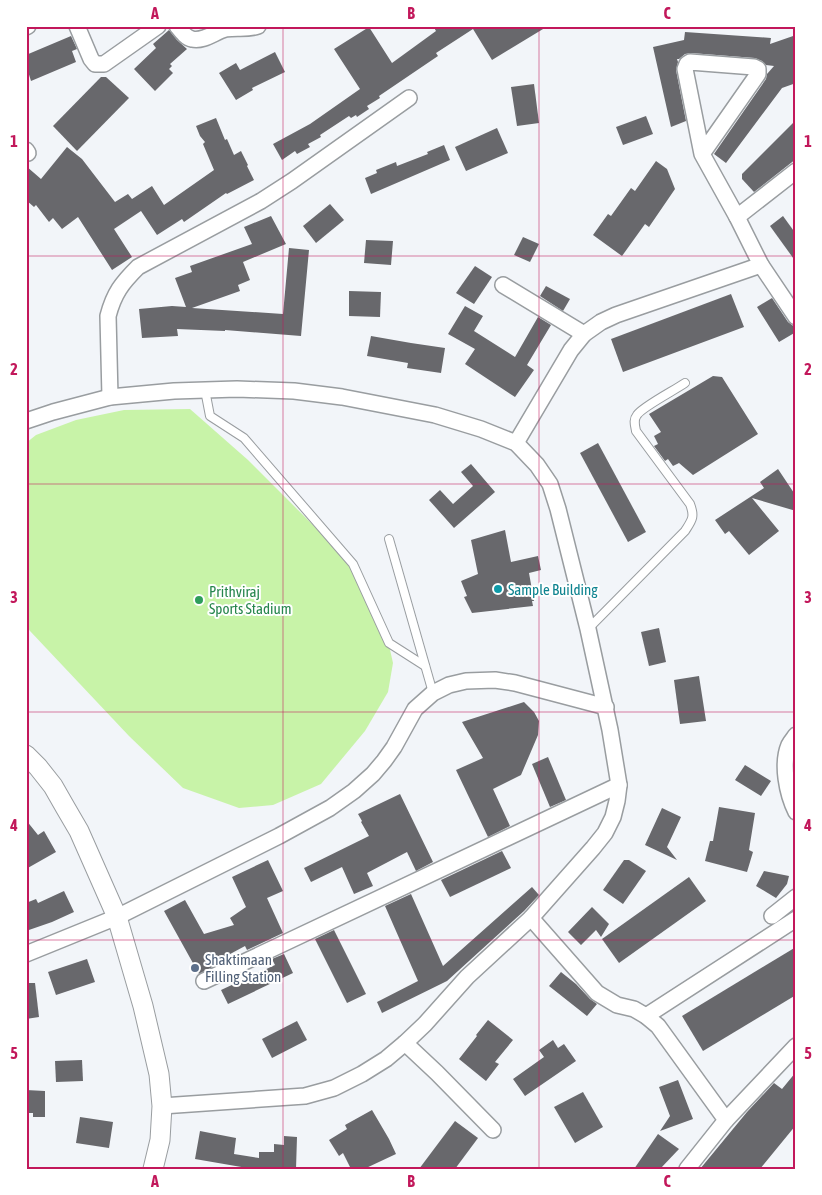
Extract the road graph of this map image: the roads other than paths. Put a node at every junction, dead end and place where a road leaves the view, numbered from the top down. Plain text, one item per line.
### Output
1 (77, 26) edge
2 (158, 26) edge
3 (178, 26) edge
4 (258, 26) edge
5 (409, 98) dead end
6 (702, 154) junction
7 (796, 171) edge
8 (737, 217) junction
9 (761, 265) junction
10 (503, 285) dead end
11 (796, 317) edge
12 (584, 334) junction
13 (685, 383) dead end
14 (205, 390) junction
15 (110, 397) junction
16 (26, 421) edge
17 (516, 443) junction
18 (390, 539) dead end
19 (588, 629) junction
20 (425, 666) junction
21 (433, 693) junction
22 (606, 707) junction
23 (796, 735) edge
24 (26, 756) edge
25 (619, 785) junction
26 (796, 812) edge
27 (796, 897) edge
28 (117, 916) junction
29 (772, 916) dead end
30 (531, 918) junction
31 (796, 919) edge
32 (26, 954) edge
33 (204, 981) dead end
34 (646, 1016) junction
35 (405, 1044) junction
36 (796, 1046) edge
37 (162, 1106) junction
38 (726, 1120) junction
39 (493, 1130) dead end
40 (153, 1169) edge
41 (687, 1169) edge

1 - 2 street
3 - 4 street
5 - 15 street
6 - 6 street
6 - 8 street
7 - 8 street
8 - 9 street
9 - 11 street
9 - 12 street
10 - 12 street
12 - 17 street
13 - 19 lane
14 - 15 street
14 - 17 street
14 - 20 lane
15 - 16 street
17 - 19 street
18 - 20 lane
19 - 22 street
20 - 21 lane
21 - 22 street
21 - 28 street
22 - 25 street
23 - 26 street
24 - 28 street
25 - 30 street
25 - 33 street
27 - 29 street
28 - 32 street
28 - 37 street
30 - 34 street
30 - 35 street
31 - 34 street
34 - 38 street
35 - 37 street
35 - 39 street
36 - 38 street
37 - 40 street
38 - 41 street

